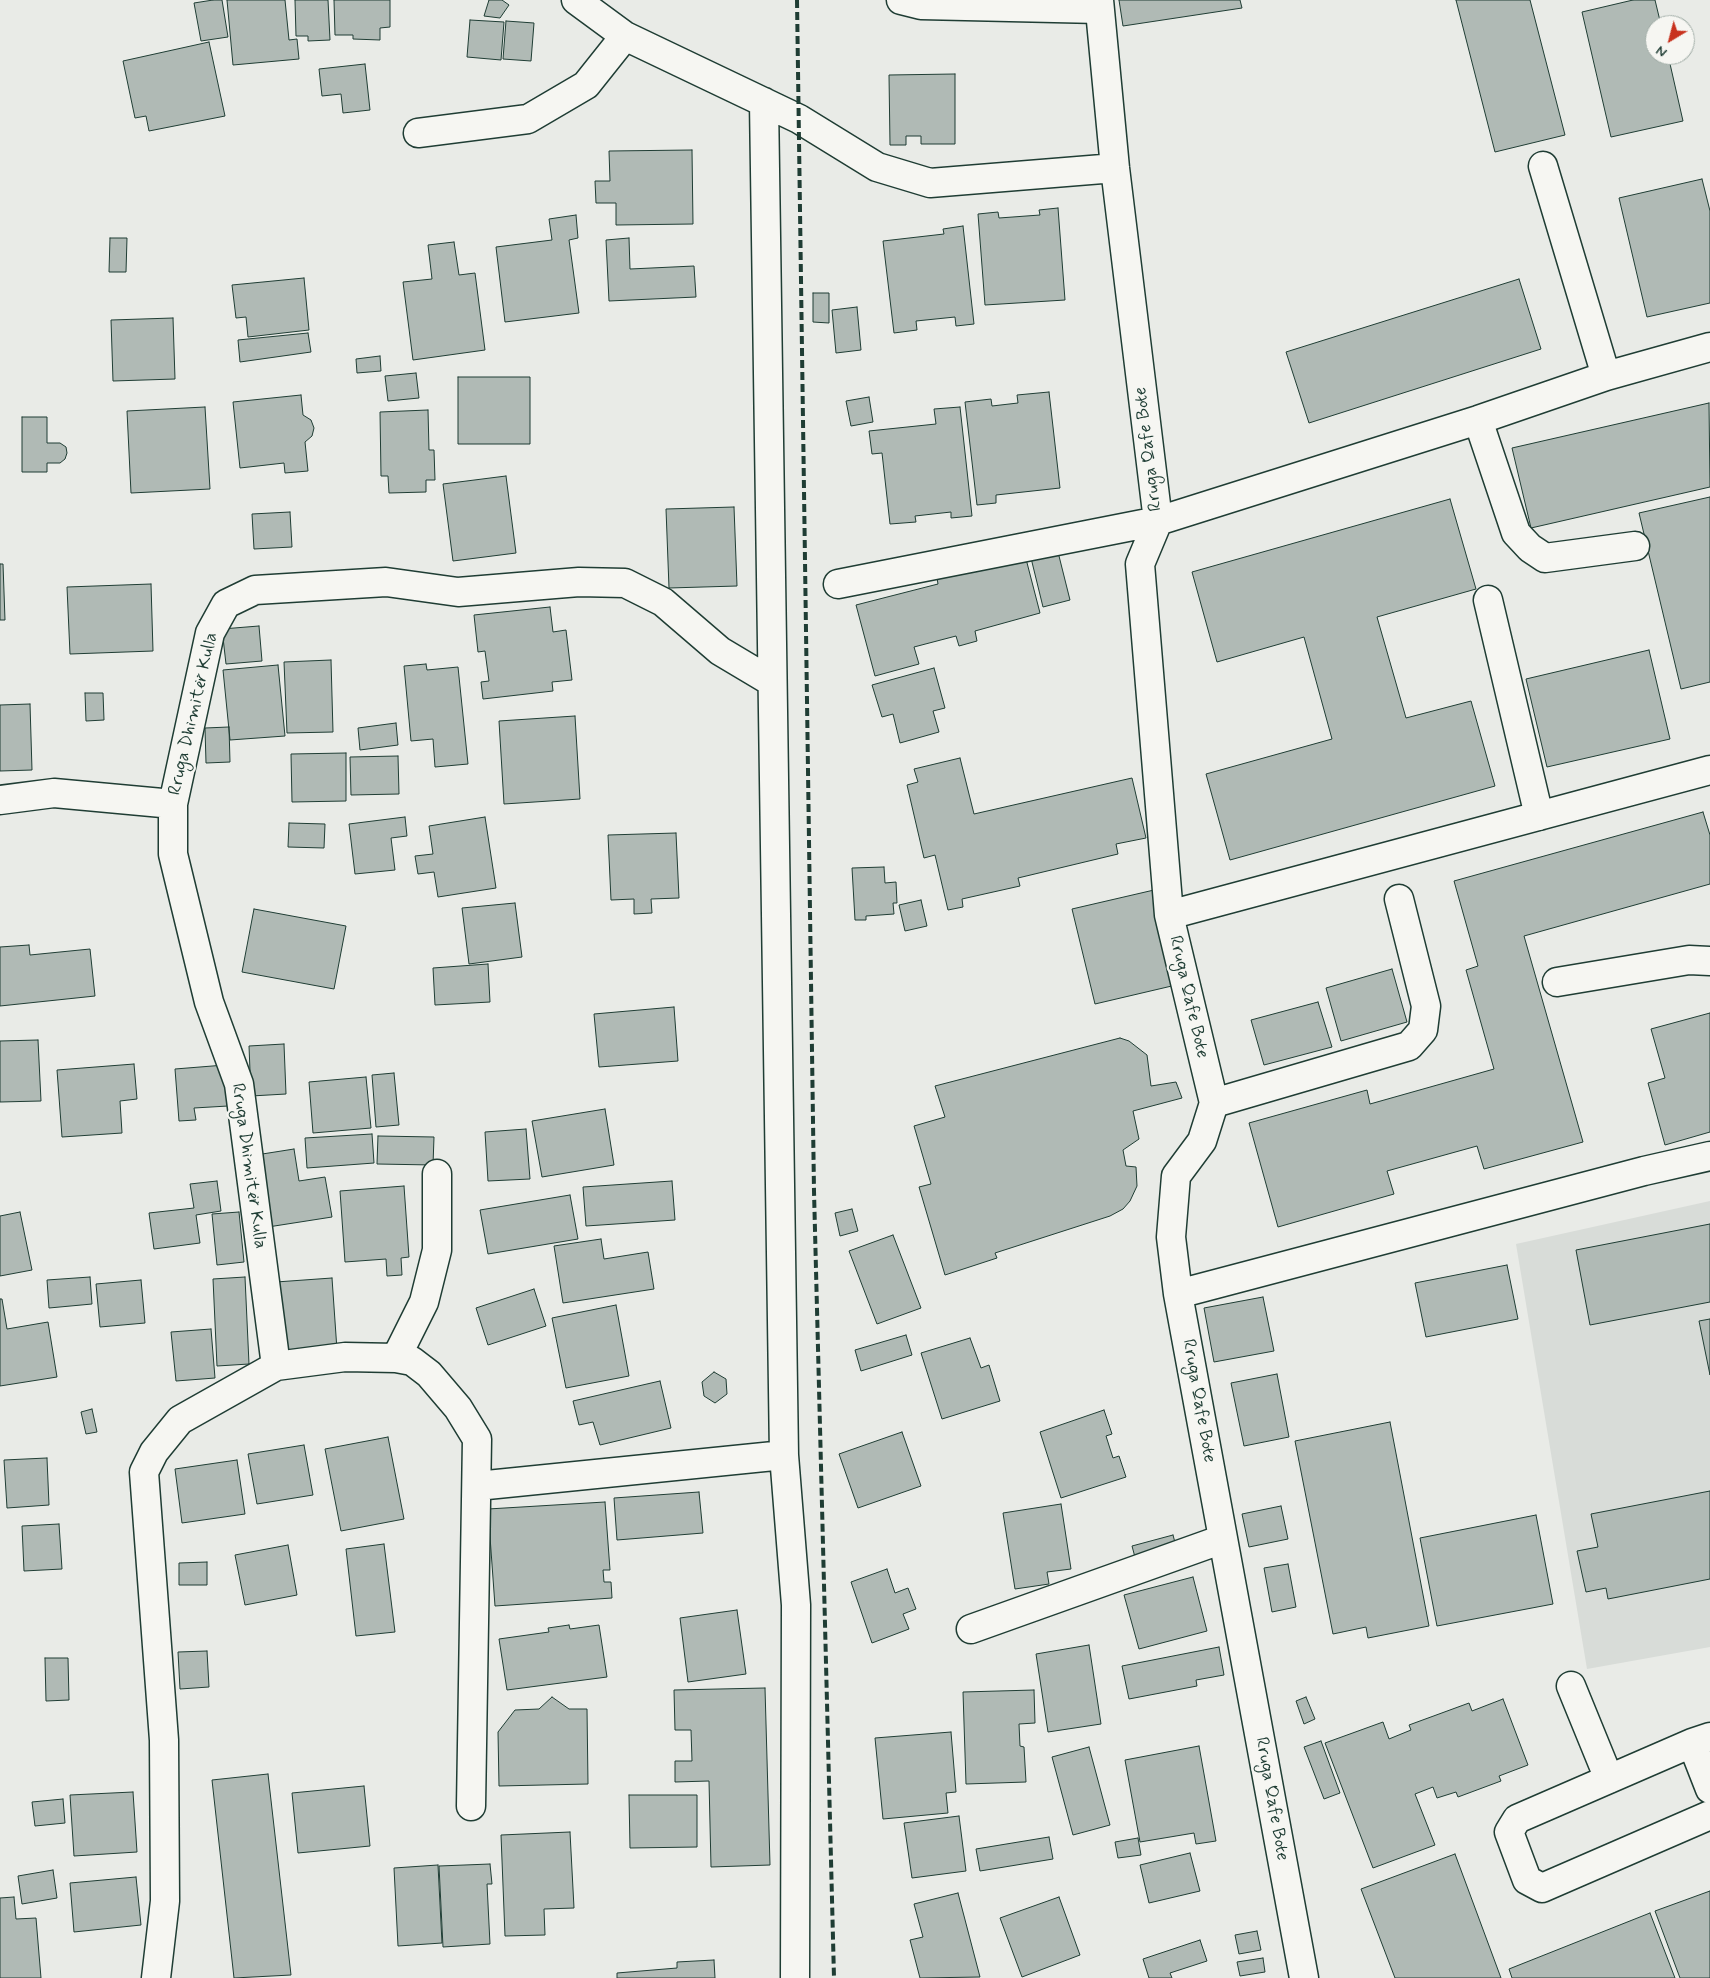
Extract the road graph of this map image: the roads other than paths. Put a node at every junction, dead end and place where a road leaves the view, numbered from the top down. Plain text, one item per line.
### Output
1 (576, 0) edge
2 (901, 0) edge
3 (1099, 4) edge
4 (625, 36) junction
5 (764, 102) junction
6 (418, 134) dead end
7 (1543, 166) dead end
8 (1115, 168) junction
9 (1710, 346) edge
10 (1606, 376) junction
11 (1478, 420) junction
12 (1158, 521) junction
13 (1635, 546) dead end
14 (838, 584) dead end
15 (1488, 600) dead end
16 (772, 682) junction
17 (1710, 770) edge
18 (0, 800) edge
19 (172, 804) junction
20 (1539, 816) junction
21 (1399, 899) dead end
22 (1169, 915) junction
23 (1710, 961) edge
24 (1557, 982) dead end
25 (1214, 1104) junction
26 (1710, 1156) edge
27 (437, 1174) dead end
28 (1178, 1294) junction
29 (396, 1358) junction
30 (276, 1366) junction
31 (784, 1456) junction
32 (477, 1486) junction
33 (1223, 1539) junction
34 (970, 1629) dead end
35 (1571, 1686) dead end
36 (1701, 1740) edge
37 (1609, 1779) junction
38 (1710, 1789) edge
39 (471, 1806) dead end
40 (1710, 1815) edge
41 (156, 1978) edge
42 (795, 1978) edge
43 (1304, 1978) edge

1 - 4 street
2 - 3 street
3 - 8 street, Rruga Qafe Bote
4 - 5 street
4 - 6 street
5 - 8 street
5 - 16 street
7 - 10 street
8 - 12 street, Rruga Qafe Bote
9 - 10 street
10 - 11 street
11 - 12 street
11 - 13 street
12 - 14 street
12 - 22 street, Rruga Qafe Bote
15 - 20 street
16 - 19 street, Rruga Dhimitër Kulla
16 - 31 street
17 - 20 street
18 - 19 street
19 - 30 street, Rruga Dhimitër Kulla
20 - 22 street
21 - 25 street
22 - 25 street, Rruga Qafe Bote
23 - 24 street
25 - 28 street, Rruga Qafe Bote
26 - 28 street
27 - 29 street
28 - 33 street, Rruga Qafe Bote
29 - 30 street
29 - 32 street
30 - 41 street
31 - 32 street
31 - 42 street
32 - 39 street
33 - 34 street
33 - 43 street, Rruga Qafe Bote
35 - 37 street
36 - 37 street
36 - 38 street
37 - 40 street

